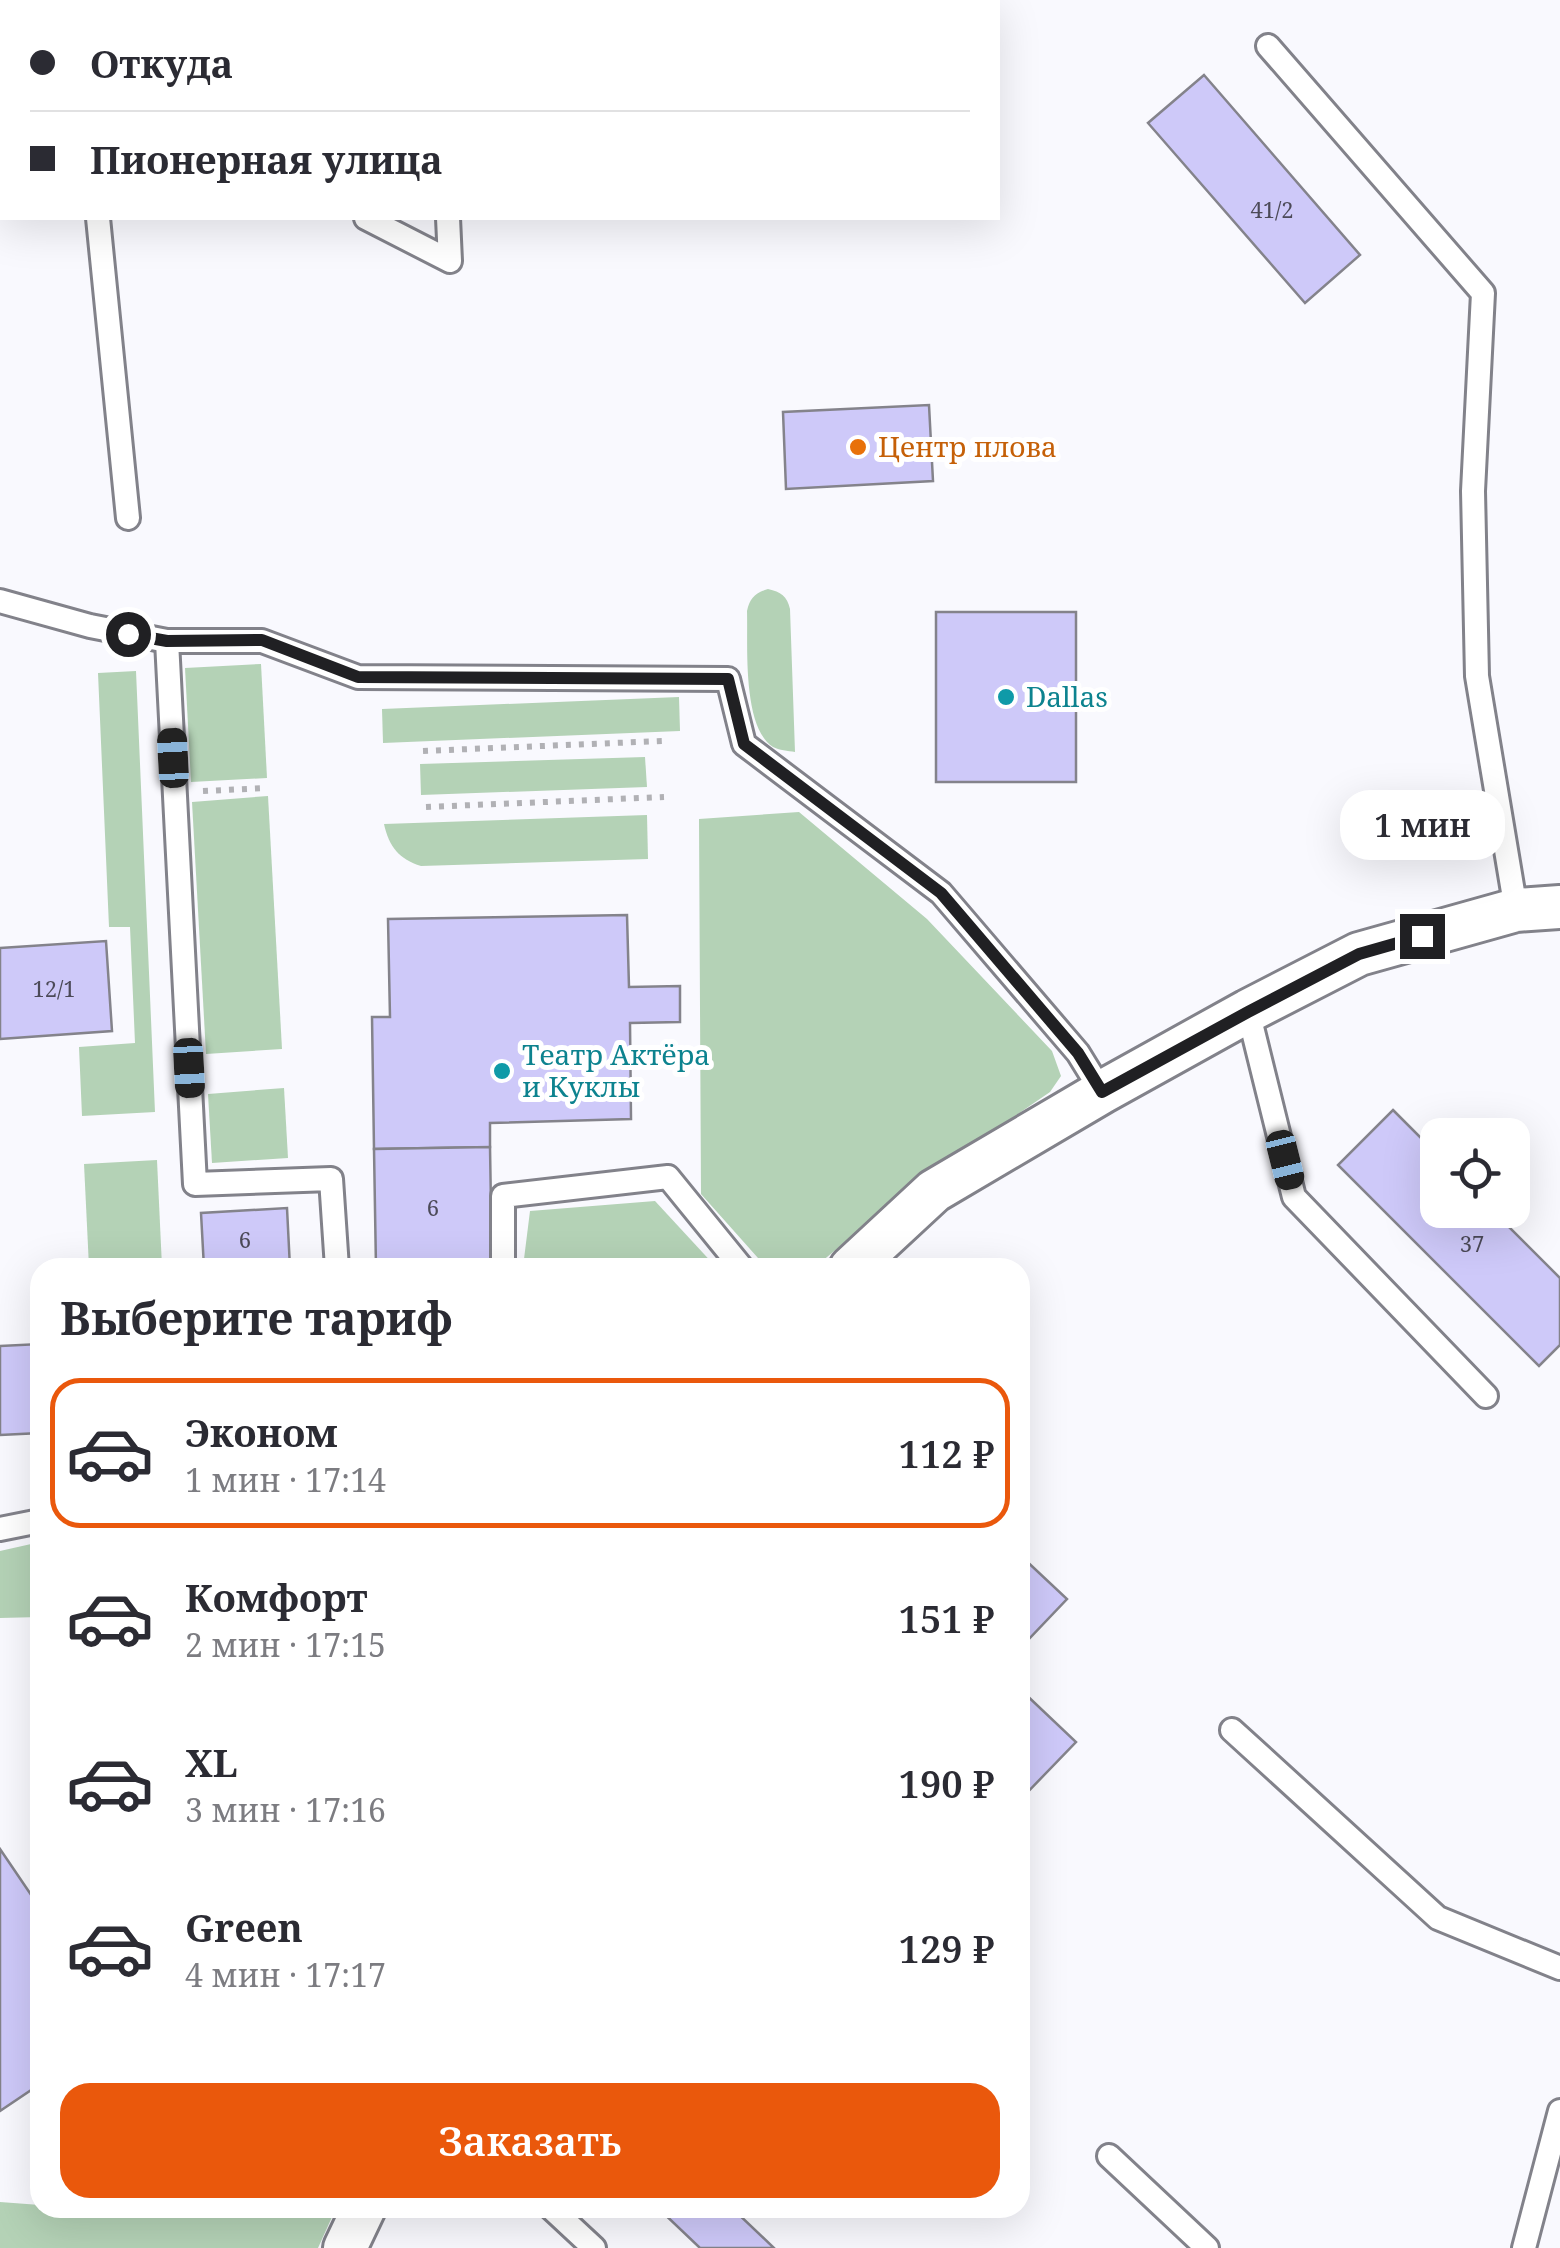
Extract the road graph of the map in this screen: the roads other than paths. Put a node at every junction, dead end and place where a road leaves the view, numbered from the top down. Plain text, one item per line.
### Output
1 (1268, 46) dead end
2 (98, 220) edge
3 (370, 220) edge
4 (448, 220) edge
5 (128, 518) dead end
6 (0, 601) edge
7 (167, 641) junction
8 (1560, 907) edge
9 (1516, 910) junction
10 (1248, 1012) junction
11 (1102, 1092) junction
12 (336, 1258) edge
13 (503, 1258) edge
14 (734, 1258) edge
15 (861, 1258) edge
16 (1486, 1396) dead end
17 (30, 1523) edge
18 (0, 1529) edge
19 (1232, 1730) dead end
20 (1560, 1968) edge
21 (1560, 2111) edge
22 (1109, 2156) dead end
23 (359, 2218) edge
24 (561, 2218) edge
25 (345, 2248) edge
26 (594, 2248) edge
27 (1207, 2248) edge
28 (1524, 2248) edge

1 - 9 lane
2 - 5 lane
3 - 4 lane
6 - 7 lane
7 - 11 lane
7 - 12 lane
8 - 9 street
9 - 10 street
10 - 11 street
10 - 16 lane
11 - 15 street
13 - 14 lane
17 - 18 lane
19 - 20 lane
21 - 28 lane
22 - 27 lane
23 - 25 street
24 - 26 lane

